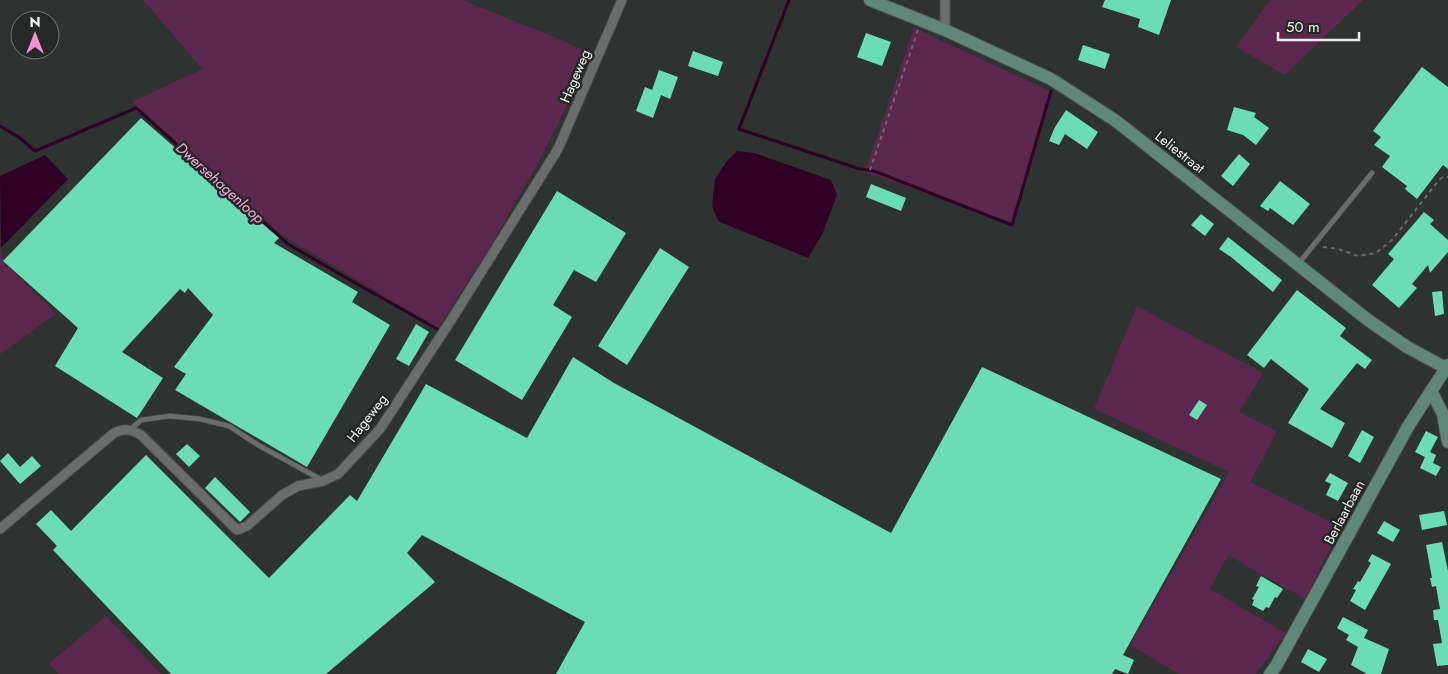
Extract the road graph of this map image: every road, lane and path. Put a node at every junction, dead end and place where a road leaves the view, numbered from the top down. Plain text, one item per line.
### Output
1 (622, 0) edge
2 (870, 0) edge
3 (945, 0) edge
4 (921, 20) junction
5 (945, 30) junction
6 (870, 170) dead end
7 (1372, 172) dead end
8 (1448, 177) edge
9 (1313, 245) junction
10 (1298, 264) junction
11 (1447, 367) edge
12 (1431, 391) junction
13 (131, 429) junction
14 (1448, 442) edge
15 (323, 481) junction
16 (0, 529) edge
17 (1270, 674) edge

1 - 15 street, Hageweg
2 - 4 street, Leliestraat
3 - 5 street
4 - 5 street, Leliestraat
4 - 6 path
5 - 10 street, Leliestraat
7 - 9 lane
8 - 9 path
9 - 10 lane
10 - 11 street, Leliestraat
11 - 12 street, Berlaarbaan
12 - 14 street
12 - 17 street, Berlaarbaan
13 - 15 lane
13 - 15 street, Hageweg
13 - 16 street

